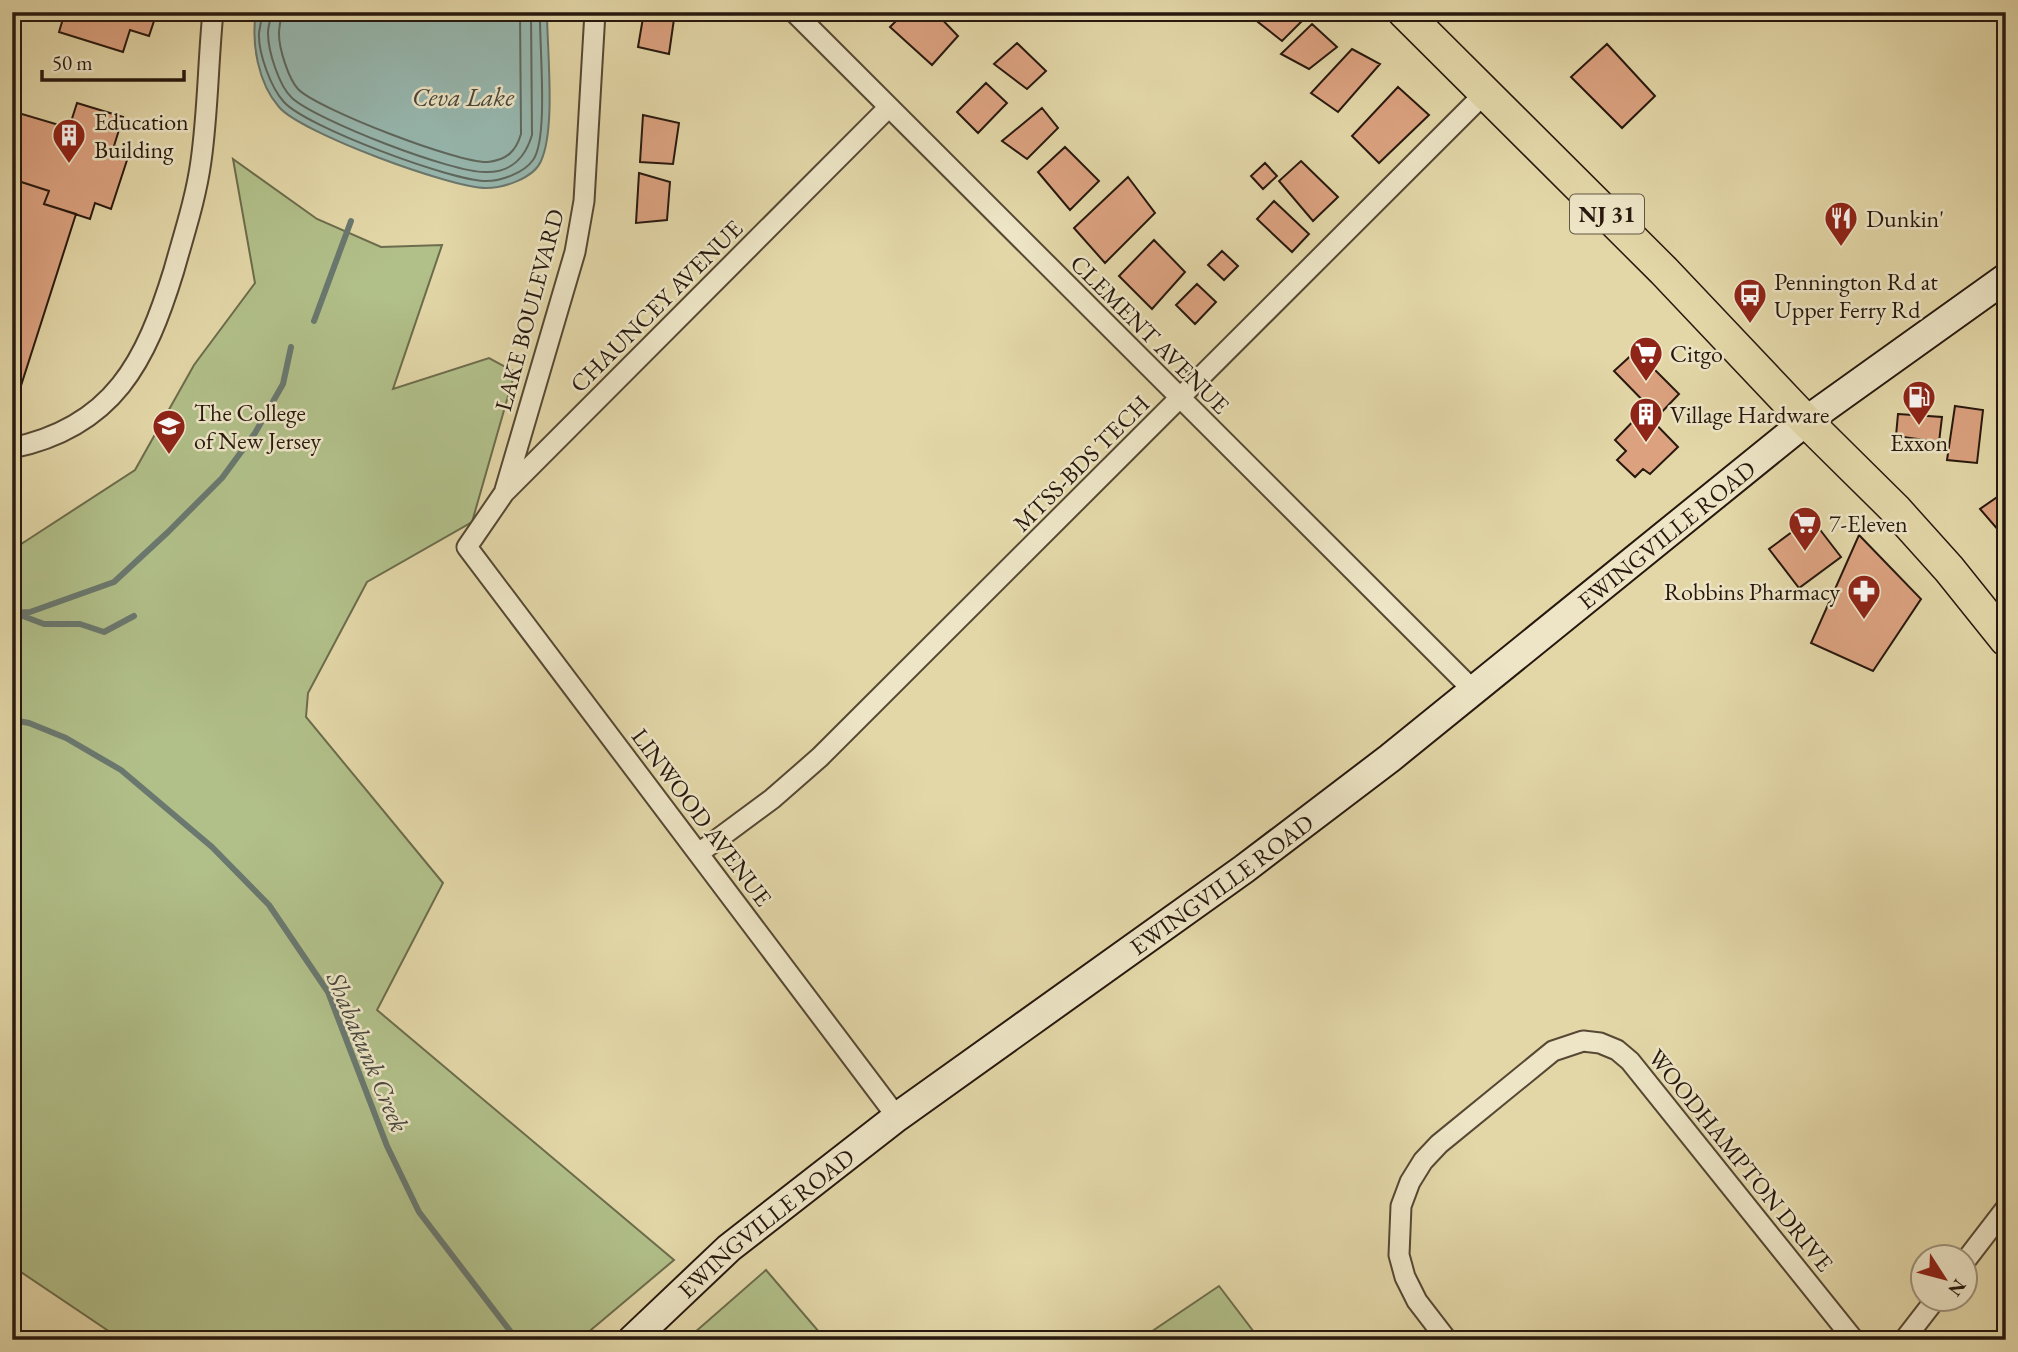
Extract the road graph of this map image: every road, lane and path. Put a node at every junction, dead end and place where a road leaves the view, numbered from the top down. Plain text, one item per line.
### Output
1 (213, 12) edge
2 (595, 12) edge
3 (794, 12) edge
4 (1404, 12) edge
5 (1485, 93) junction
6 (888, 108) junction
7 (2006, 278) edge
8 (1180, 398) junction
9 (1806, 421) junction
10 (12, 447) edge
11 (504, 493) junction
12 (467, 547) joint
13 (2006, 639) edge
14 (1473, 690) junction
15 (699, 853) junction
16 (897, 1117) junction
17 (2006, 1208) edge
18 (1978, 1244) edge
19 (1924, 1314) edge
20 (632, 1340) edge
21 (1447, 1340) edge
22 (1854, 1340) edge
23 (1904, 1340) edge

1 - 10 street
2 - 11 street, LAKE BOULEVARD
3 - 6 street, CLEMENT AVENUE
4 - 5 main road, NJ 31
5 - 8 street, MTSS-BDS TECH
5 - 9 main road, NJ 31
6 - 8 street, CLEMENT AVENUE
6 - 11 street, CHAUNCEY AVENUE
7 - 9 main road, EWINGVILLE ROAD
8 - 14 street, CLEMENT AVENUE
8 - 15 street, MTSS-BDS TECH
9 - 13 main road, NJ 31
9 - 14 main road, EWINGVILLE ROAD
11 - 12 street, CHAUNCEY AVENUE
12 - 15 street, LINWOOD AVENUE
14 - 16 main road, EWINGVILLE ROAD
15 - 16 street, LINWOOD AVENUE
16 - 20 main road, EWINGVILLE ROAD
17 - 18 street
19 - 23 street
21 - 22 street, WOODHAMPTON DRIVE

